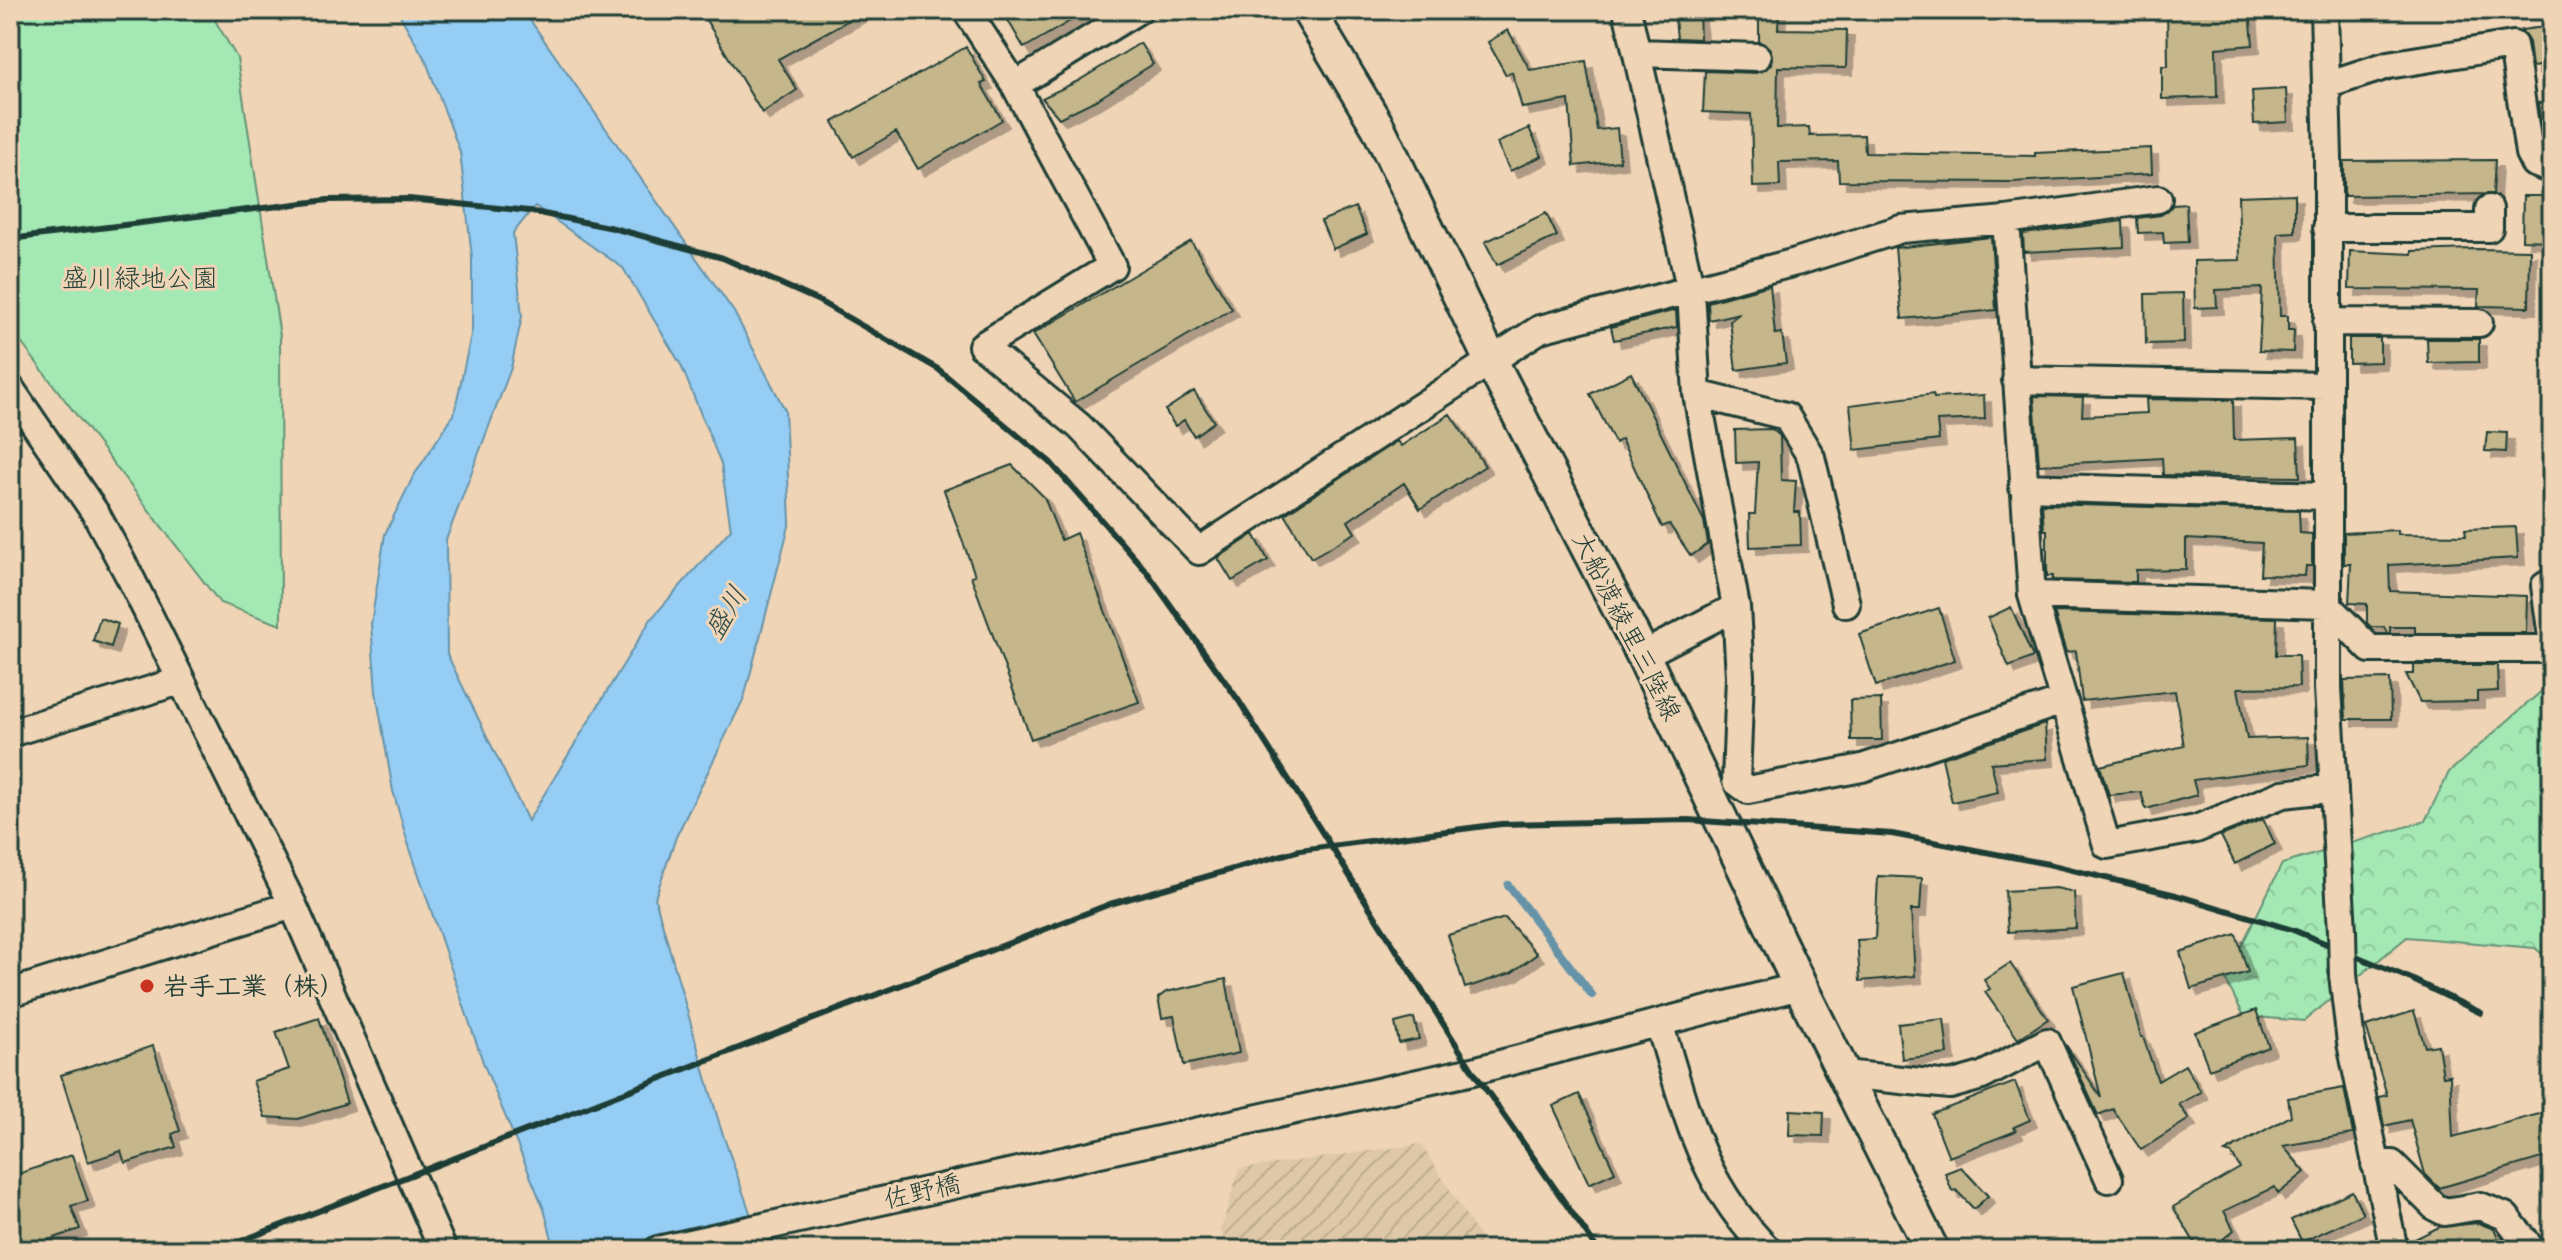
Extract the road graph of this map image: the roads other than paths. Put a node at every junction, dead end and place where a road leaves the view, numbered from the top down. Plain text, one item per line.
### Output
1 (966, 10) edge
2 (1138, 10) edge
3 (1308, 10) edge
4 (1627, 10) edge
5 (2324, 10) edge
6 (1639, 53) junction
7 (1757, 57) dead end
8 (1015, 85) junction
9 (2326, 85) junction
10 (2552, 170) edge
11 (2158, 199) dead end
12 (2489, 209) dead end
13 (2006, 220) junction
14 (2327, 228) junction
15 (1691, 291) junction
16 (2327, 322) junction
17 (2479, 323) dead end
18 (1490, 359) junction
19 (2016, 380) junction
20 (2326, 386) junction
21 (10, 388) edge
22 (1697, 394) junction
23 (2023, 487) junction
24 (2326, 496) junction
25 (2552, 582) edge
26 (2032, 595) junction
27 (1846, 604) dead end
28 (2326, 604) junction
29 (1736, 607) junction
30 (2552, 638) edge
31 (1643, 655) junction
32 (180, 681) junction
33 (2063, 701) junction
34 (10, 733) edge
35 (2334, 788) junction
36 (293, 905) junction
37 (1800, 986) junction
38 (10, 993) edge
39 (1659, 1023) junction
40 (1844, 1074) junction
41 (2375, 1164) junction
42 (2109, 1179) dead end
43 (443, 1250) edge
44 (658, 1250) edge
45 (1768, 1250) edge
46 (1932, 1250) edge
47 (2394, 1250) edge
48 (2532, 1250) edge

1 - 8 street
2 - 8 street
3 - 18 main road, 大船渡綾里三陸線
4 - 6 street
5 - 9 street
6 - 7 street
6 - 15 street
8 - 18 street
9 - 10 street
9 - 14 street
11 - 13 street
12 - 14 street
13 - 15 street
13 - 19 street
14 - 16 street
15 - 18 street
15 - 22 street
16 - 17 street
16 - 20 street
18 - 31 main road, 大船渡綾里三陸線
19 - 20 street
19 - 23 street
20 - 24 street
21 - 32 street
22 - 27 street
22 - 29 street
23 - 24 street
23 - 26 street
24 - 28 street
25 - 30 street
26 - 28 street
26 - 33 street
28 - 30 street
28 - 35 street
29 - 31 street
29 - 33 street
31 - 37 main road, 大船渡綾里三陸線
32 - 34 street
32 - 36 street
33 - 35 street
35 - 41 street, bridge
36 - 38 street
36 - 43 street
37 - 39 street, 佐野橋
37 - 40 main road, 大船渡綾里三陸線
39 - 44 street, 佐野橋
39 - 45 street
40 - 42 street
40 - 46 main road, 大船渡綾里三陸線
41 - 47 street
41 - 48 street

